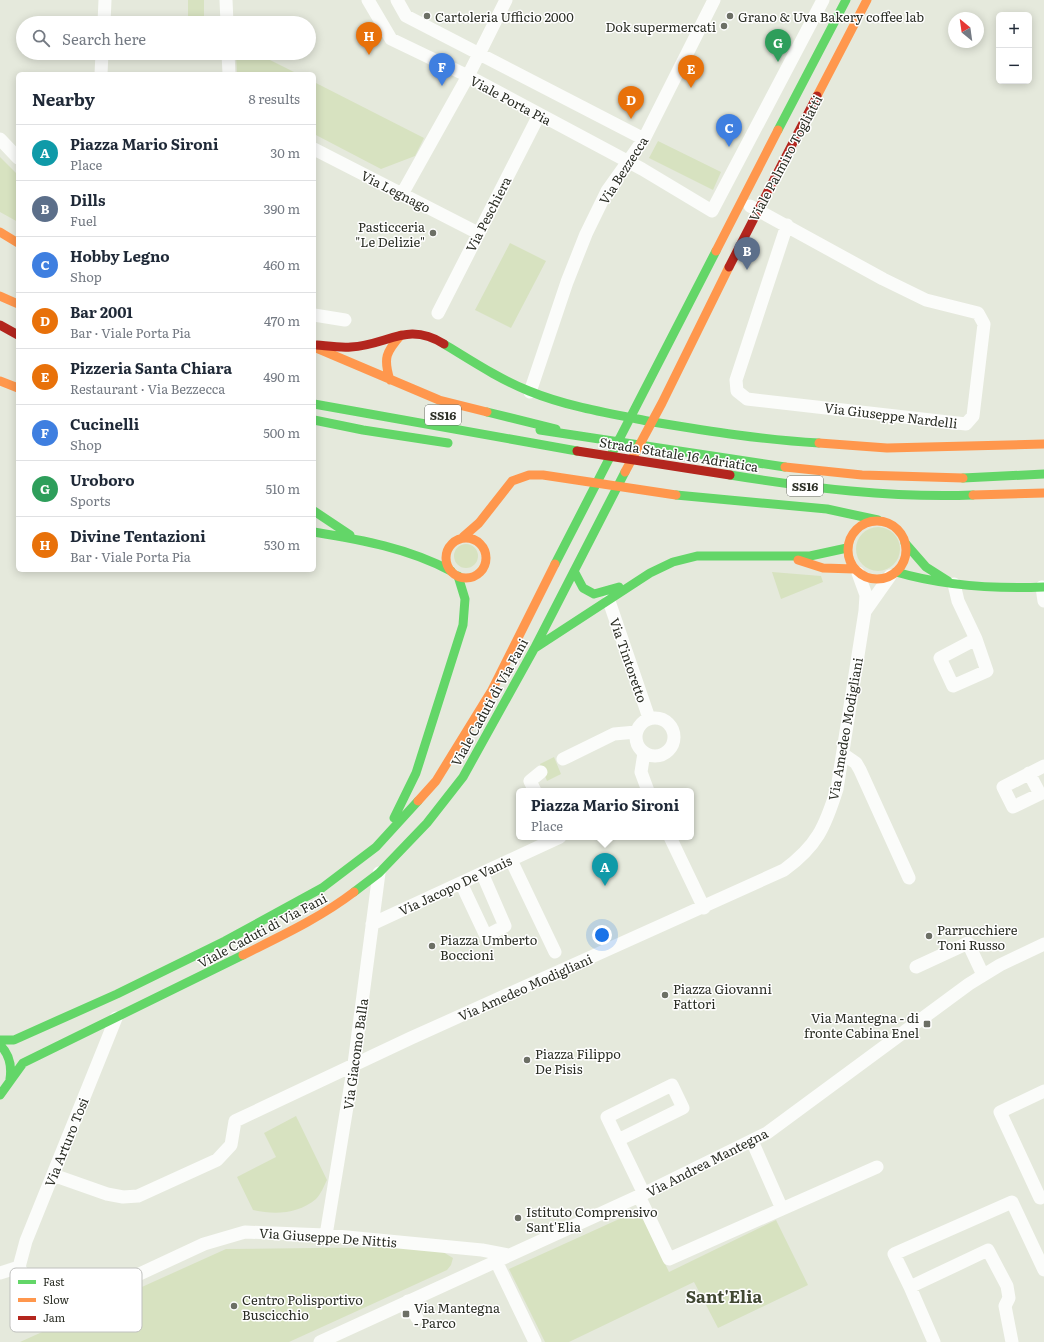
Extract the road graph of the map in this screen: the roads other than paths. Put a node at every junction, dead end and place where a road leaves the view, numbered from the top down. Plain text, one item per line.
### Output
1 (105, 0) edge
2 (226, 0) edge
3 (368, 0) edge
4 (398, 0) edge
5 (506, 0) edge
6 (714, 0) edge
7 (823, 0) edge
8 (846, 0) edge
9 (867, 0) edge
10 (104, 16) edge
11 (227, 16) edge
12 (479, 53) junction
13 (102, 60) edge
14 (228, 60) edge
15 (101, 72) edge
16 (229, 72) edge
17 (468, 76) junction
18 (539, 115) junction
19 (0, 139) edge
20 (644, 139) junction
21 (316, 150) edge
22 (16, 156) edge
23 (628, 161) junction
24 (402, 194) junction
25 (742, 201) junction
26 (758, 210) junction
27 (787, 225) junction
28 (0, 232) edge
29 (478, 233) junction
30 (16, 242) edge
31 (0, 296) edge
32 (16, 303) edge
33 (438, 313) dead end
34 (316, 315) edge
35 (345, 320) dead end
36 (0, 325) edge
37 (16, 333) edge
38 (401, 335) junction
39 (316, 344) edge
40 (316, 349) edge
41 (390, 380) junction
42 (0, 381) edge
43 (16, 387) edge
44 (530, 392) junction
45 (316, 404) edge
46 (316, 420) edge
47 (488, 422) dead end
48 (573, 434) junction
49 (362, 440) dead end
50 (1044, 444) edge
51 (569, 449) junction
52 (514, 450) dead end
53 (1044, 474) edge
54 (1044, 493) edge
55 (585, 504) joint
56 (493, 507) junction
57 (827, 509) junction
58 (603, 511) joint
59 (316, 512) edge
60 (838, 519) dead end
61 (878, 520) junction
62 (490, 521) dead end
63 (316, 532) edge
64 (488, 535) dead end
65 (463, 538) junction
66 (358, 539) junction
67 (848, 539) junction
68 (905, 543) junction
69 (450, 545) junction
70 (410, 553) junction
71 (486, 554) junction
72 (791, 558) junction
73 (574, 571) junction
74 (856, 571) junction
75 (454, 574) junction
76 (893, 574) junction
77 (644, 577) junction
78 (953, 584) junction
79 (1043, 587) edge
80 (609, 601) junction
81 (1044, 601) edge
82 (865, 611) junction
83 (976, 639) dead end
84 (534, 649) junction
85 (649, 718) junction
86 (636, 732) junction
87 (644, 753) junction
88 (843, 754) junction
89 (563, 759) dead end
90 (1044, 766) edge
91 (541, 772) dead end
92 (1029, 774) dead end
93 (534, 788) edge
94 (647, 788) edge
95 (386, 836) junction
96 (546, 840) edge
97 (671, 840) edge
98 (510, 860) junction
99 (379, 873) junction
100 (482, 873) junction
101 (909, 878) dead end
102 (461, 883) junction
103 (704, 908) junction
104 (372, 924) junction
105 (1044, 944) edge
106 (555, 952) dead end
107 (916, 967) dead end
108 (983, 975) junction
109 (116, 1018) junction
110 (0, 1040) edge
111 (0, 1045) edge
112 (354, 1064) junction
113 (10, 1079) junction
114 (1044, 1091) edge
115 (0, 1096) edge
116 (618, 1140) junction
117 (752, 1141) junction
118 (877, 1167) dead end
119 (53, 1174) junction
120 (642, 1195) junction
121 (1043, 1200) edge
122 (782, 1209) junction
123 (326, 1235) junction
124 (502, 1258) junction
125 (19, 1267) joint
126 (16, 1268) edge
127 (10, 1270) edge
128 (1044, 1270) edge
129 (0, 1273) edge
130 (142, 1273) edge
131 (910, 1287) junction
132 (408, 1301) junction
133 (417, 1318) dead end
134 (329, 1340) edge
135 (534, 1342) edge
136 (934, 1342) edge
137 (1012, 1342) edge

1 - 10 street
2 - 11 street
3 - 17 street, Viale Porta Pia
4 - 12 street, Viale Porta Pia
5 - 12 street
6 - 20 street, Via Bezzecca
7 - 23 street
8 - 25 main road, Viale Palmiro Togliatti
9 - 26 main road, Viale Palmiro Togliatti
12 - 17 street
12 - 20 street, Viale Porta Pia
13 - 15 street
14 - 16 street
17 - 18 street, Viale Porta Pia
17 - 24 street
18 - 23 street, Viale Porta Pia
18 - 29 street, Via Peschiera
19 - 22 street
20 - 23 street, Via Bezzecca
21 - 24 street, Via Legnago
23 - 44 street, Via Bezzecca
24 - 29 street, Via Legnago
25 - 26 street, Via Giuseppe Nardelli
25 - 55 main road, Viale Palmiro Togliatti
26 - 27 street, Via Giuseppe Nardelli
26 - 58 main road, Viale Palmiro Togliatti
27 - 27 street, Via Giuseppe Nardelli
28 - 30 main road
29 - 33 street, Via Peschiera
31 - 32 main road
34 - 35 street
36 - 37 main road
38 - 39 main road
38 - 41 main road
38 - 44 main road
40 - 41 main road
41 - 48 main road
42 - 43 main road
44 - 50 main road
45 - 51 main road, Strada Statale 16 Adriatica / SS16
46 - 49 main road
47 - 48 main road, Strada Statale 16 Adriatica / SS16
48 - 53 main road, Strada Statale 16 Adriatica / SS16
51 - 52 main road
51 - 54 main road, Strada Statale 16 Adriatica / SS16
55 - 95 main road, Viale Caduti di Via Fani
56 - 57 main road
56 - 62 main road
56 - 65 main road
57 - 60 main road
57 - 61 main road
58 - 73 main road, Viale Caduti di Via Fani
59 - 66 main road
61 - 67 main road
61 - 68 main road
63 - 66 main road
64 - 71 main road
65 - 69 main road
65 - 71 main road
66 - 70 main road
67 - 72 main road
67 - 74 main road
68 - 76 main road
68 - 78 main road
69 - 70 main road
69 - 75 main road
70 - 75 main road
71 - 75 main road
72 - 74 main road
72 - 77 main road
73 - 77 main road
73 - 84 main road, Viale Caduti di Via Fani
74 - 76 main road
74 - 82 street, Via Amedeo Modigliani
75 - 95 main road
76 - 78 main road
76 - 82 street, Via Amedeo Modigliani
77 - 80 main road
78 - 79 main road
78 - 83 street
79 - 81 street
80 - 84 main road
80 - 85 street, Via Tintoretto
82 - 88 street, Via Amedeo Modigliani
84 - 99 main road, Viale Caduti di Via Fani
85 - 86 street
85 - 87 street
86 - 87 street
86 - 89 street
87 - 94 street
88 - 101 street
88 - 103 street, Via Amedeo Modigliani
90 - 92 street
91 - 93 street
95 - 110 main road, Viale Caduti di Via Fani
96 - 98 street, Via Jacopo De Vanis
97 - 103 street
98 - 100 street, Via Jacopo De Vanis
98 - 106 street
99 - 104 street, Via Giacomo Balla
99 - 109 main road, Viale Caduti di Via Fani
100 - 102 street, Via Jacopo De Vanis
100 - 102 street
102 - 104 street, Via Jacopo De Vanis
103 - 112 street, Via Amedeo Modigliani
104 - 112 street, Via Giacomo Balla
105 - 108 street, Via Andrea Mantegna
107 - 108 street
108 - 117 street, Via Andrea Mantegna
109 - 113 main road, Viale Caduti di Via Fani
109 - 119 street, Via Arturo Tosi
111 - 113 main road
112 - 119 street, Via Amedeo Modigliani
112 - 123 street, Via Giacomo Balla
113 - 115 main road, Viale Caduti di Via Fani
114 - 121 street
116 - 116 street
116 - 120 street
117 - 120 street, Via Andrea Mantegna
117 - 122 street
118 - 122 street
119 - 125 street, Via Arturo Tosi
120 - 122 street
120 - 124 street, Via Andrea Mantegna
123 - 124 street, Via Giuseppe De Nittis
123 - 130 street, Via Giuseppe De Nittis
124 - 132 street, Via Andrea Mantegna
124 - 135 street
125 - 126 street
127 - 129 street
128 - 131 street
131 - 136 street
131 - 137 street
132 - 133 street
132 - 134 street, Via Andrea Mantegna

